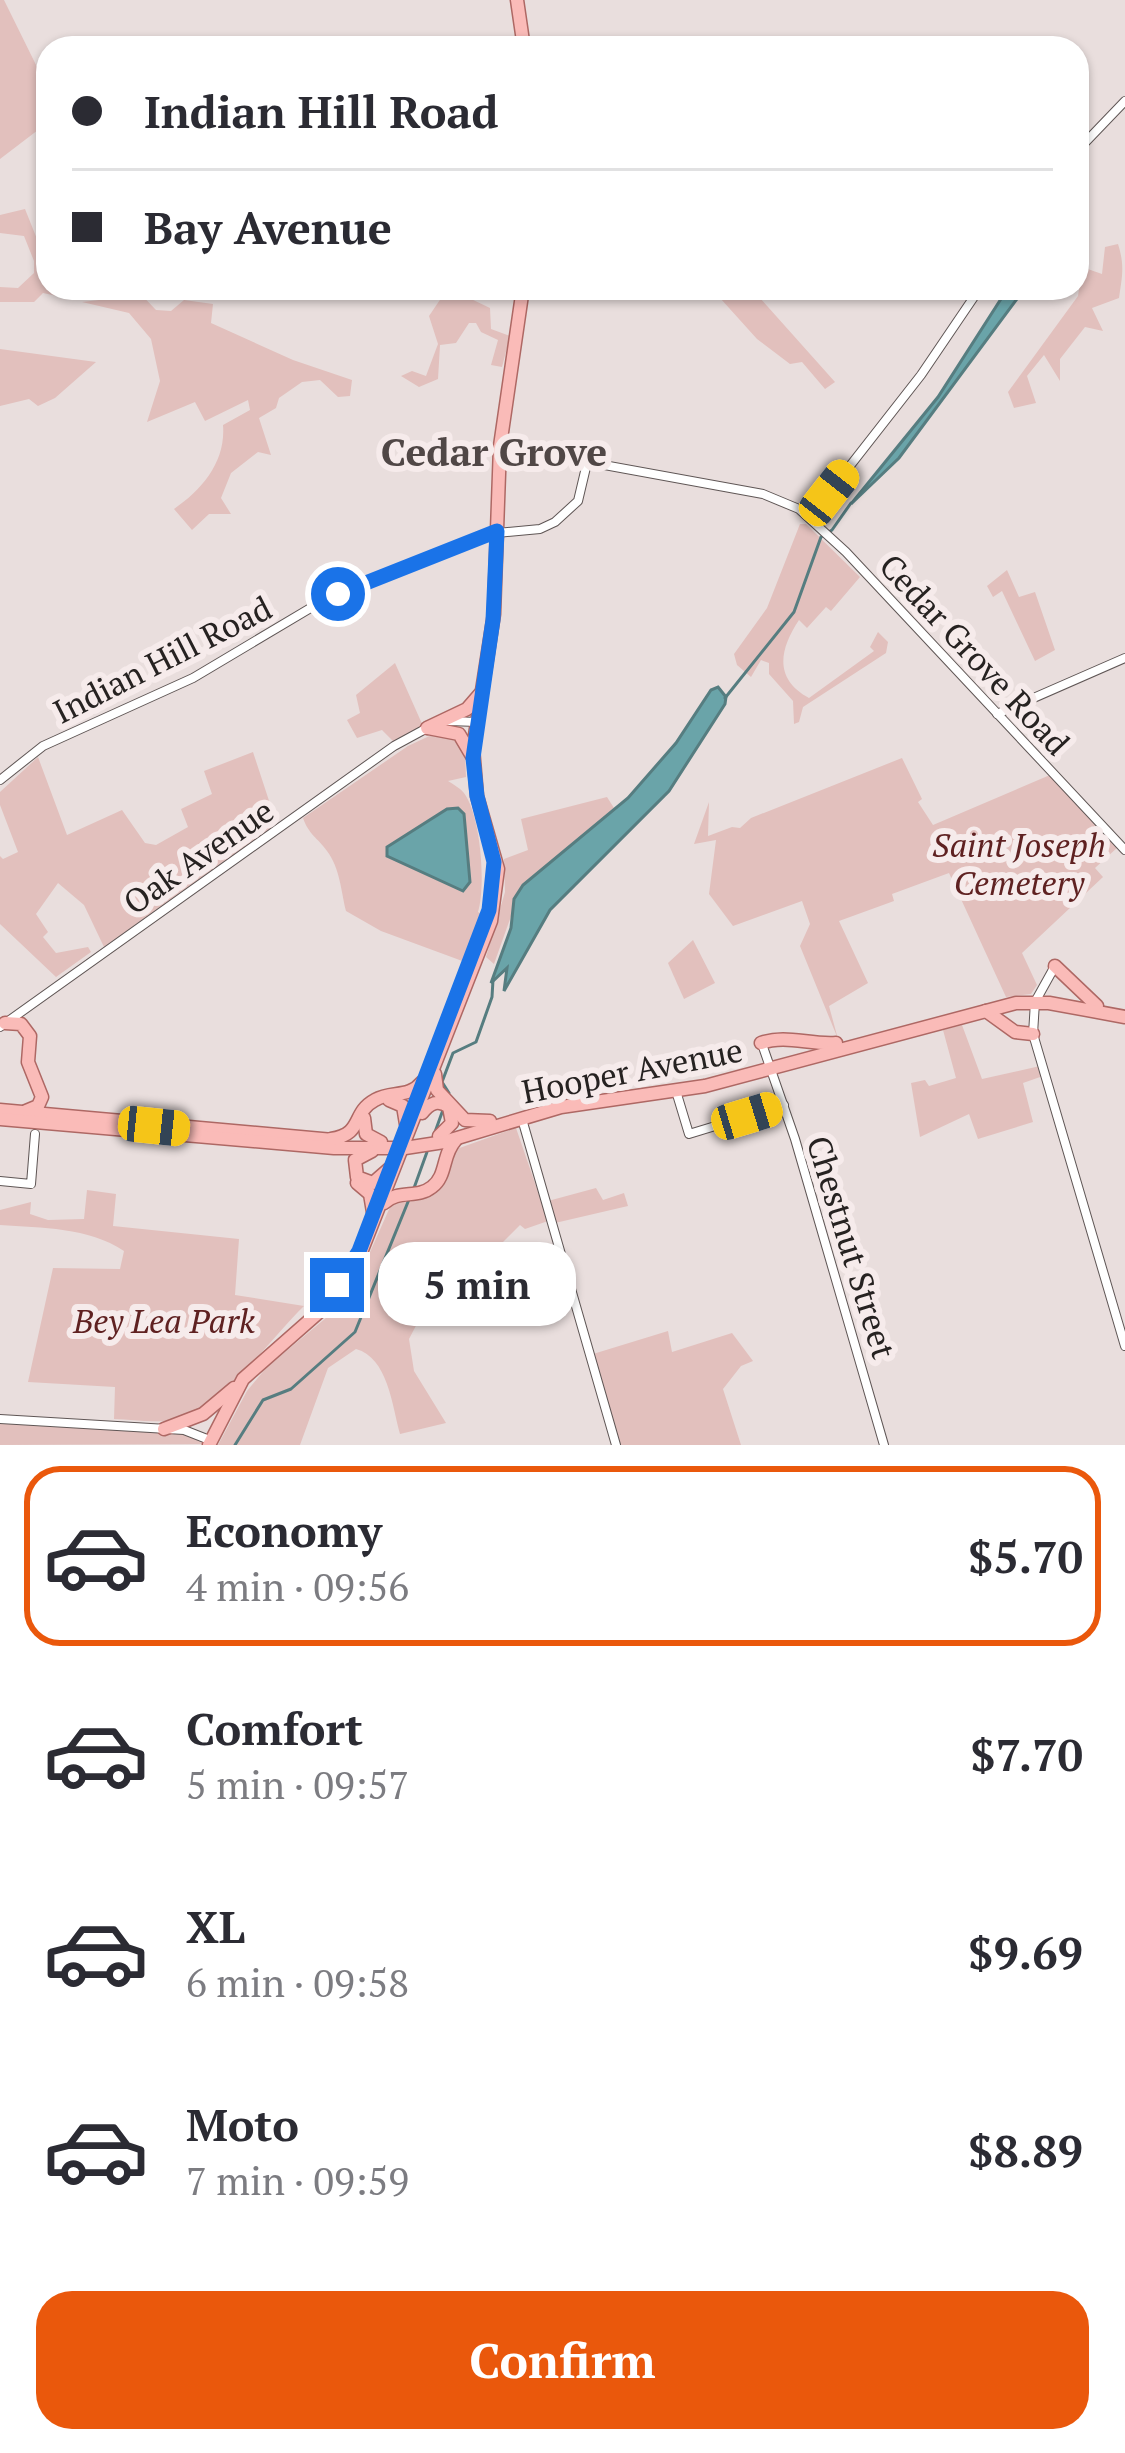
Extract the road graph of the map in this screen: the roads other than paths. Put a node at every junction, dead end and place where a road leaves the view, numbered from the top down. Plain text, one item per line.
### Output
1 (517, 0) edge
2 (522, 36) edge
3 (1125, 101) edge
4 (1089, 138) edge
5 (521, 300) edge
6 (972, 300) edge
7 (500, 446) junction
8 (587, 463) junction
9 (810, 517) junction
10 (497, 531) junction
11 (1125, 658) edge
12 (482, 692) junction
13 (997, 713) junction
14 (477, 724) junction
15 (427, 728) junction
16 (473, 758) junction
17 (0, 780) edge
18 (1125, 850) edge
19 (494, 862) junction
20 (1055, 966) joint
21 (28, 995) dead end
22 (1036, 1000) junction
23 (1097, 1006) junction
24 (23, 1010) junction
25 (455, 1010) junction
26 (985, 1010) junction
27 (1125, 1014) edge
28 (3, 1025) edge
29 (820, 1034) dead end
30 (895, 1034) junction
31 (1034, 1034) junction
32 (842, 1041) junction
33 (761, 1043) joint
34 (771, 1066) junction
35 (434, 1072) junction
36 (422, 1082) junction
37 (676, 1091) junction
38 (446, 1102) junction
39 (784, 1105) junction
40 (0, 1110) edge
41 (23, 1116) junction
42 (522, 1118) junction
43 (0, 1119) edge
44 (411, 1121) junction
45 (490, 1121) junction
46 (54, 1124) junction
47 (212, 1130) junction
48 (35, 1134) junction
49 (457, 1139) junction
50 (328, 1142) junction
51 (378, 1146) junction
52 (417, 1147) junction
53 (0, 1181) edge
54 (412, 1191) junction
55 (378, 1208) junction
56 (1125, 1346) edge
57 (243, 1379) junction
58 (0, 1419) edge
59 (164, 1429) junction
60 (210, 1443) edge
61 (616, 1445) edge
62 (884, 1445) edge

1 - 2 main road
3 - 4 street
5 - 7 main road
6 - 9 street
7 - 8 street, Cedar Grove Road
7 - 10 main road
8 - 9 street, Cedar Grove Road
8 - 10 street, Indian Hill Road
9 - 13 street, Cedar Grove Road
10 - 12 main road
10 - 17 street, Indian Hill Road
11 - 13 street
12 - 14 main road
12 - 15 main road
13 - 18 street, Cedar Grove Road
14 - 15 street, Oak Avenue
14 - 16 main road
15 - 16 main road
15 - 24 street, Oak Avenue
16 - 19 main road
19 - 25 main road
19 - 25 main road
20 - 22 street
20 - 23 main road
21 - 24 street
22 - 23 main road, Hooper Avenue
22 - 26 main road, Hooper Avenue
22 - 27 main road, Hooper Avenue
22 - 31 street
22 - 32 main road, Hooper Avenue
23 - 27 main road, Hooper Avenue
24 - 28 street, Oak Avenue
25 - 35 main road
25 - 36 main road
25 - 44 main road
26 - 30 main road, Hooper Avenue
26 - 31 main road
28 - 41 main road
29 - 32 main road
30 - 32 main road
30 - 34 main road, Hooper Avenue
31 - 56 street
32 - 33 main road
32 - 34 main road, Hooper Avenue
33 - 34 street, Chestnut Street
34 - 37 main road, Hooper Avenue
34 - 39 street, Chestnut Street
34 - 45 main road, Hooper Avenue
35 - 38 main road
35 - 44 main road
36 - 44 main road
36 - 50 main road
37 - 39 street
37 - 42 main road, Hooper Avenue
38 - 44 main road
38 - 45 main road
38 - 52 main road
39 - 62 street, Chestnut Street
40 - 41 main road, Hooper Avenue
41 - 43 main road, Hooper Avenue
41 - 46 main road, Hooper Avenue
41 - 47 main road, Hooper Avenue
41 - 48 main road
42 - 49 main road, Hooper Avenue
42 - 61 street
44 - 51 main road
44 - 52 main road
45 - 52 main road, Hooper Avenue
46 - 47 main road, Hooper Avenue
46 - 47 main road
46 - 48 main road
47 - 50 main road, Hooper Avenue
47 - 50 main road, Hooper Avenue
48 - 53 street
49 - 52 main road, Hooper Avenue
49 - 54 main road
50 - 51 main road, Hooper Avenue
50 - 55 main road
51 - 52 main road, Hooper Avenue
51 - 52 main road
52 - 54 main road
52 - 54 main road
52 - 55 main road
54 - 55 main road
55 - 57 main road
57 - 59 main road
57 - 60 main road
58 - 59 street
59 - 60 street

